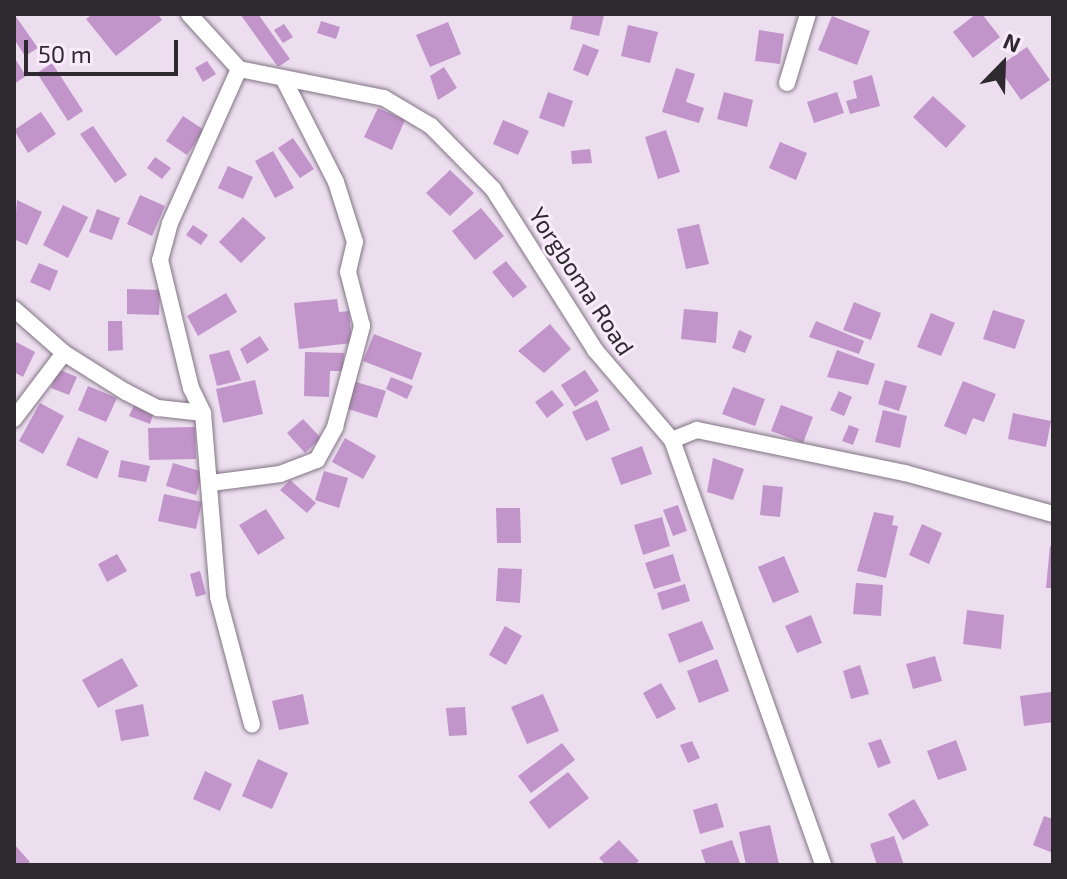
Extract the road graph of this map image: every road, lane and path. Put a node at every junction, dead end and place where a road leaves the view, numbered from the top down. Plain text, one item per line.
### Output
1 (189, 14) edge
2 (808, 14) edge
3 (239, 69) junction
4 (284, 80) junction
5 (787, 83) dead end
6 (14, 309) edge
7 (64, 353) junction
8 (203, 413) junction
9 (14, 419) edge
10 (672, 440) junction
11 (211, 483) junction
12 (1053, 514) edge
13 (252, 725) dead end
14 (823, 865) edge

1 - 3 street
2 - 5 street
3 - 4 street, Yorgboma Road
3 - 8 street
4 - 10 street, Yorgboma Road
4 - 11 street
6 - 7 street
7 - 8 street
7 - 9 street
8 - 11 street
10 - 12 street
10 - 14 street, Yorgboma Road
11 - 13 street

